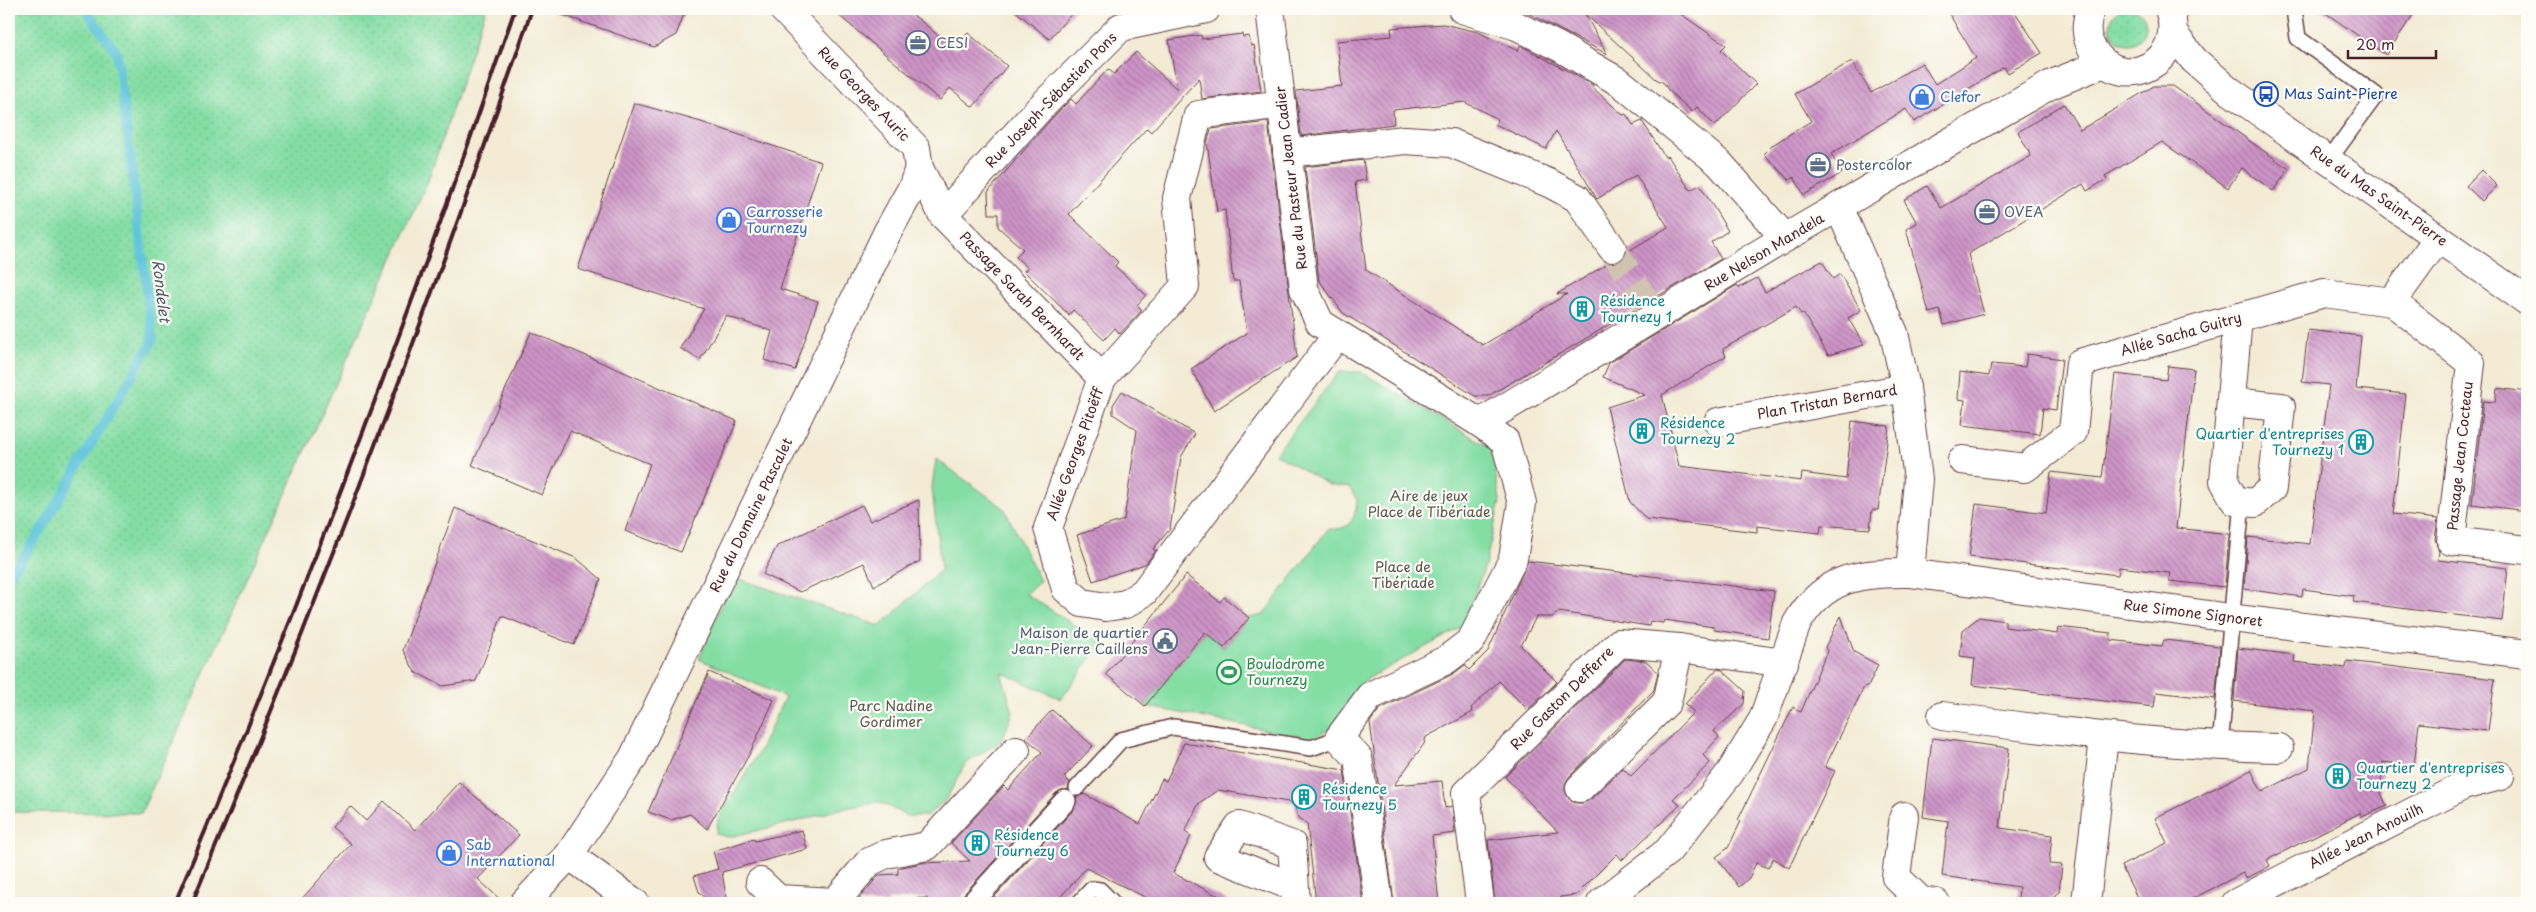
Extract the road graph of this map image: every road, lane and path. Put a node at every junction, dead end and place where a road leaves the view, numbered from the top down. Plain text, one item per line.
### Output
1 (783, 9) edge
2 (1206, 9) edge
3 (1270, 9) edge
4 (1462, 9) edge
5 (2294, 9) edge
6 (2088, 11) edge
7 (2171, 21) edge
8 (2097, 54) junction
9 (2155, 63) junction
10 (2230, 91) junction
11 (1282, 104) junction
12 (1287, 153) junction
13 (2328, 160) junction
14 (919, 168) junction
15 (1839, 207) junction
16 (943, 215) junction
17 (1785, 238) junction
18 (2438, 238) junction
19 (1612, 248) tunnel mouth
20 (2527, 301) edge
21 (2392, 302) junction
22 (2238, 317) junction
23 (1338, 334) junction
24 (1102, 378) junction
25 (1906, 388) junction
26 (2231, 402) junction
27 (1718, 422) dead end
28 (1480, 423) junction
29 (1962, 460) dead end
30 (2242, 502) junction
31 (2527, 550) edge
32 (1910, 573) junction
33 (2230, 618) junction
34 (1679, 648) junction
35 (2527, 654) edge
36 (1784, 663) junction
37 (1942, 716) dead end
38 (2104, 737) junction
39 (1339, 738) junction
40 (2220, 747) junction
41 (2279, 748) dead end
42 (1016, 750) dead end
43 (2500, 776) dead end
44 (1580, 788) dead end
45 (1071, 795) joint
46 (1904, 816) dead end
47 (569, 855) junction
48 (760, 882) dead end
49 (524, 903) edge
50 (635, 903) edge
51 (835, 903) edge
52 (972, 903) edge
53 (1079, 903) edge
54 (1113, 903) edge
55 (1379, 903) edge
56 (1480, 903) edge
57 (1601, 903) edge
58 (1936, 903) edge
59 (2086, 903) edge
60 (2236, 903) edge

1 - 14 street, Rue Georges Auric
2 - 16 street, Rue Joseph-Sébastien Pons
3 - 11 street, Rue du Pasteur Jean Cadier
4 - 17 street
5 - 13 lane
6 - 8 street
7 - 9 street
7 - 10 street, Rue du Mas Saint-Pierre
8 - 9 street
8 - 15 street, Rue Nelson Mandela
9 - 10 street, Rue du Mas Saint-Pierre
10 - 13 street, Rue du Mas Saint-Pierre
11 - 12 street, Rue du Pasteur Jean Cadier
11 - 24 street, Allée Georges Pitoëff
12 - 19 street
12 - 23 street, Rue du Pasteur Jean Cadier
13 - 18 street, Rue du Mas Saint-Pierre
14 - 16 street, Rue Georges Auric
14 - 47 street, Rue du Domaine Pascalet
15 - 17 street, Rue Nelson Mandela
15 - 25 street
16 - 24 street, Passage Sarah Bernhardt
17 - 28 street, Rue Nelson Mandela
18 - 20 street, Rue du Mas Saint-Pierre
18 - 21 street
21 - 22 street, Allée Sacha Guitry
21 - 31 street, Passage Jean Cocteau
22 - 26 street
22 - 29 street, Allée Sacha Guitry
23 - 24 street, Allée Georges Pitoëff
23 - 28 street
25 - 27 street, Plan Tristan Bernard
25 - 32 street
26 - 30 street
26 - 30 street
28 - 39 street
30 - 33 lane
32 - 33 street, Rue Simone Signoret
32 - 36 street, Rue Simone Signoret
33 - 35 street, Rue Simone Signoret
33 - 40 lane
34 - 36 street, Rue Gaston Defferre
34 - 44 street
34 - 56 street, Rue Gaston Defferre
36 - 57 street
37 - 38 street
38 - 40 street
38 - 59 street
39 - 45 lane
39 - 55 street
40 - 41 street
42 - 51 street
43 - 60 street, Allée Jean Anouilh
45 - 52 street
46 - 58 street
47 - 49 street, Rue du Domaine Pascalet
47 - 50 street
48 - 51 street
53 - 54 lane

